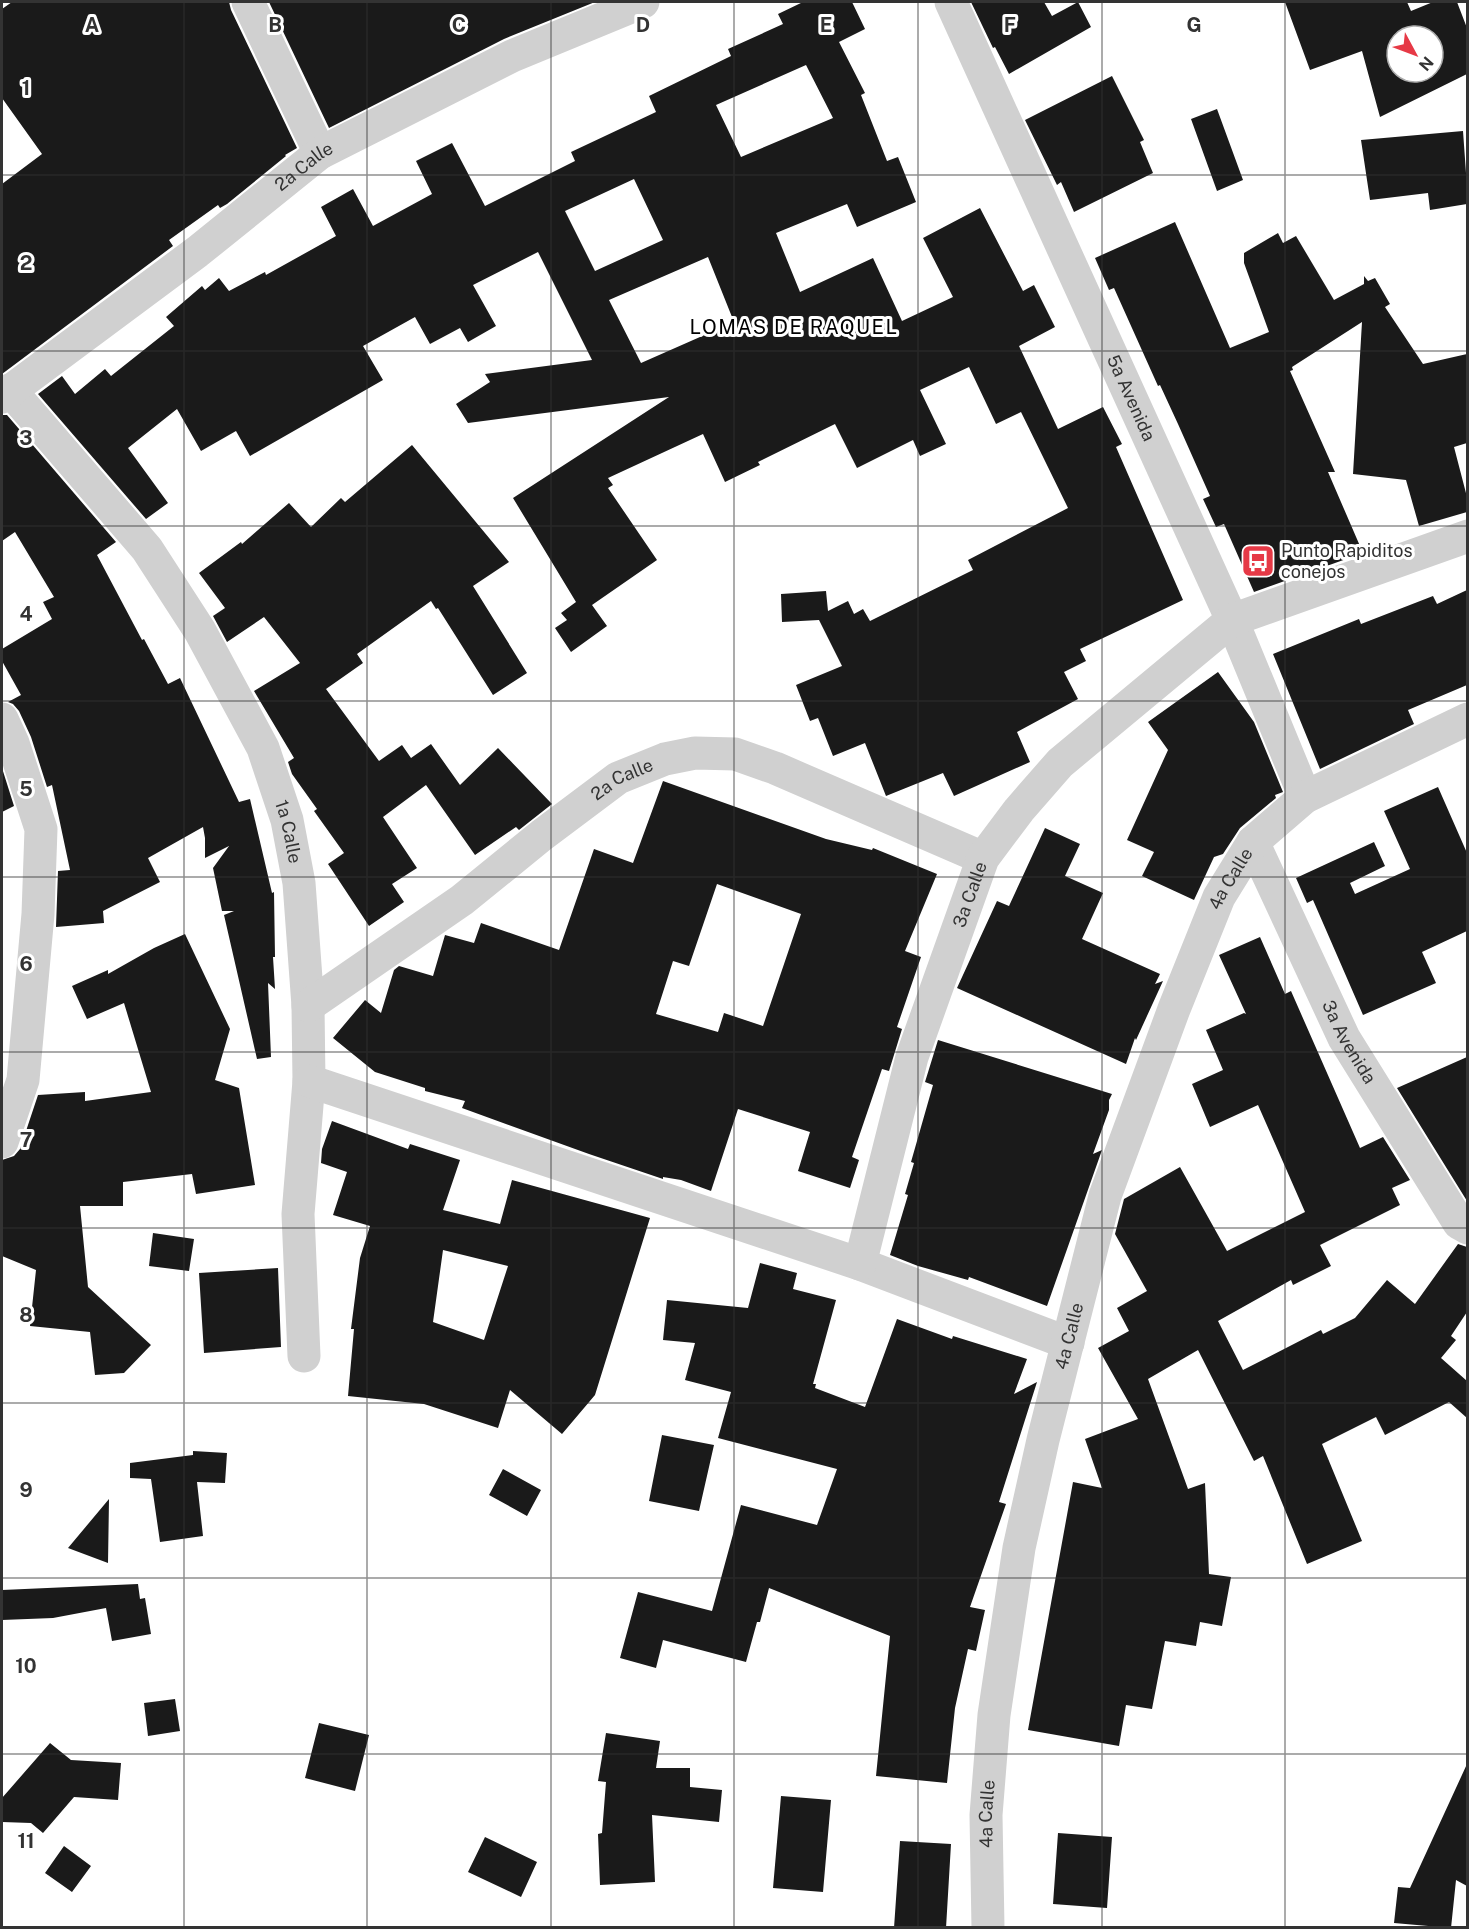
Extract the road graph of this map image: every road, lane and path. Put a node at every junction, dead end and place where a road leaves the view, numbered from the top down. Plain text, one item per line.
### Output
1 (248, 2) edge
2 (643, 2) edge
3 (951, 2) edge
4 (320, 153) junction
5 (6, 394) edge
6 (1467, 536) edge
7 (1232, 620) junction
8 (2, 719) edge
9 (1467, 719) edge
10 (1305, 797) junction
11 (1253, 842) junction
12 (984, 858) junction
13 (308, 1006) junction
14 (309, 1081) junction
15 (2, 1142) edge
16 (1467, 1228) edge
17 (860, 1264) junction
18 (1068, 1343) junction
19 (304, 1356) dead end
20 (988, 1928) edge

1 - 4 street
2 - 4 street, 2a Calle
3 - 7 street, 5a Avenida
4 - 5 street, 2a Calle
5 - 13 street, 1a Calle
6 - 7 street
7 - 10 street, 5a Avenida
7 - 12 street, 3a Calle
8 - 15 street
9 - 10 street, 4a Calle
10 - 11 street, 4a Calle
11 - 16 street, 3a Avenida
11 - 18 street, 4a Calle
12 - 13 street, 2a Calle
12 - 17 street, 3a Calle
13 - 14 street, 1a Calle
14 - 17 street
14 - 19 street, 1a Calle
17 - 18 street
18 - 20 street, 4a Calle

